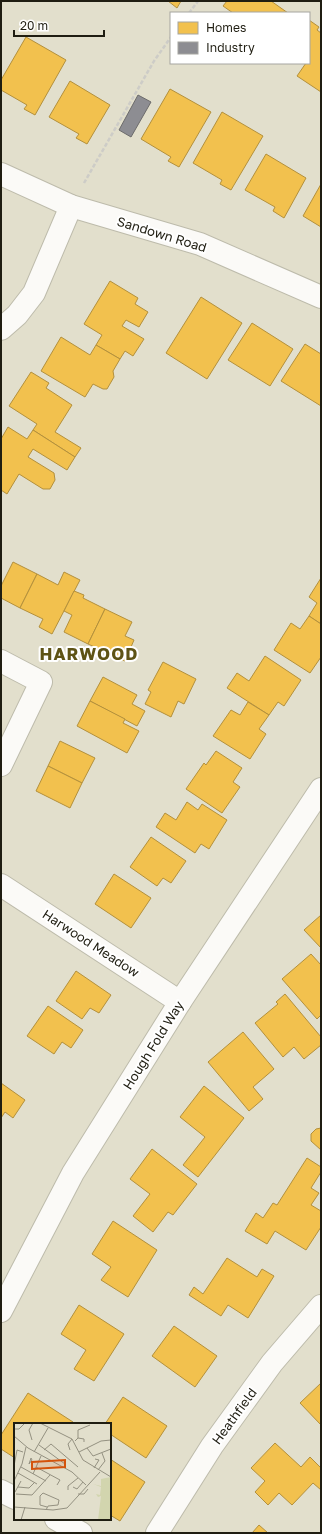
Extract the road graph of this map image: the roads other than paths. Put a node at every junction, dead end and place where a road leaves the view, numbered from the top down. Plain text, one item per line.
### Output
1 (1, 174) edge
2 (71, 206) junction
3 (321, 297) edge
4 (1, 329) edge
5 (1, 661) edge
6 (1, 766) edge
7 (321, 789) edge
8 (1, 885) edge
9 (180, 1002) junction
10 (321, 1306) edge
11 (1, 1311) edge
12 (1, 1491) edge
13 (14, 1498) edge
14 (58, 1520) edge
15 (81, 1533) edge
16 (157, 1533) edge

1 - 2 street, Sandown Road
2 - 3 street, Sandown Road
2 - 4 street
5 - 6 street
7 - 9 street, Hough Fold Way
8 - 9 street, Harwood Meadow
9 - 11 street, Hough Fold Way
10 - 16 street, Heathfield
12 - 13 street
14 - 15 street

